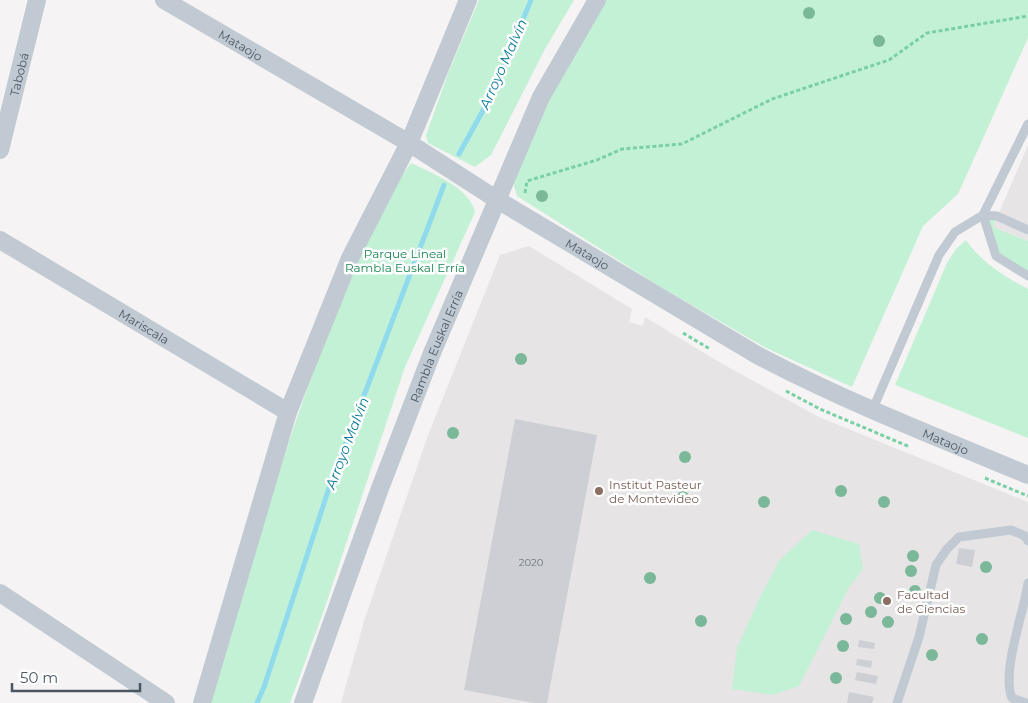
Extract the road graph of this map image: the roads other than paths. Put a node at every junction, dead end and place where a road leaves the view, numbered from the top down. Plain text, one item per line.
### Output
1 (37, 0) edge
2 (164, 0) edge
3 (468, 0) edge
4 (596, 0) edge
5 (1028, 124) edge
6 (409, 143) junction
7 (0, 150) edge
8 (496, 200) junction
9 (983, 215) junction
10 (1028, 230) edge
11 (0, 240) edge
12 (1028, 276) edge
13 (872, 411) junction
14 (288, 412) junction
15 (1028, 475) edge
16 (1028, 541) edge
17 (1028, 583) edge
18 (0, 593) edge
19 (166, 703) edge
20 (202, 703) edge
21 (304, 703) edge
22 (897, 703) edge
23 (1026, 703) edge

1 - 7 street, Tabobá
2 - 6 street, Mataojo
3 - 6 street
4 - 8 street, Rambla Euskal Erría
5 - 9 lane
6 - 8 street, Mataojo
6 - 14 street
8 - 13 street, Mataojo
8 - 21 street, Rambla Euskal Erría
9 - 10 lane
9 - 12 lane
9 - 13 lane
11 - 14 street, Mariscala
13 - 15 street, Mataojo
14 - 20 street
16 - 22 lane
17 - 23 lane
18 - 19 street

